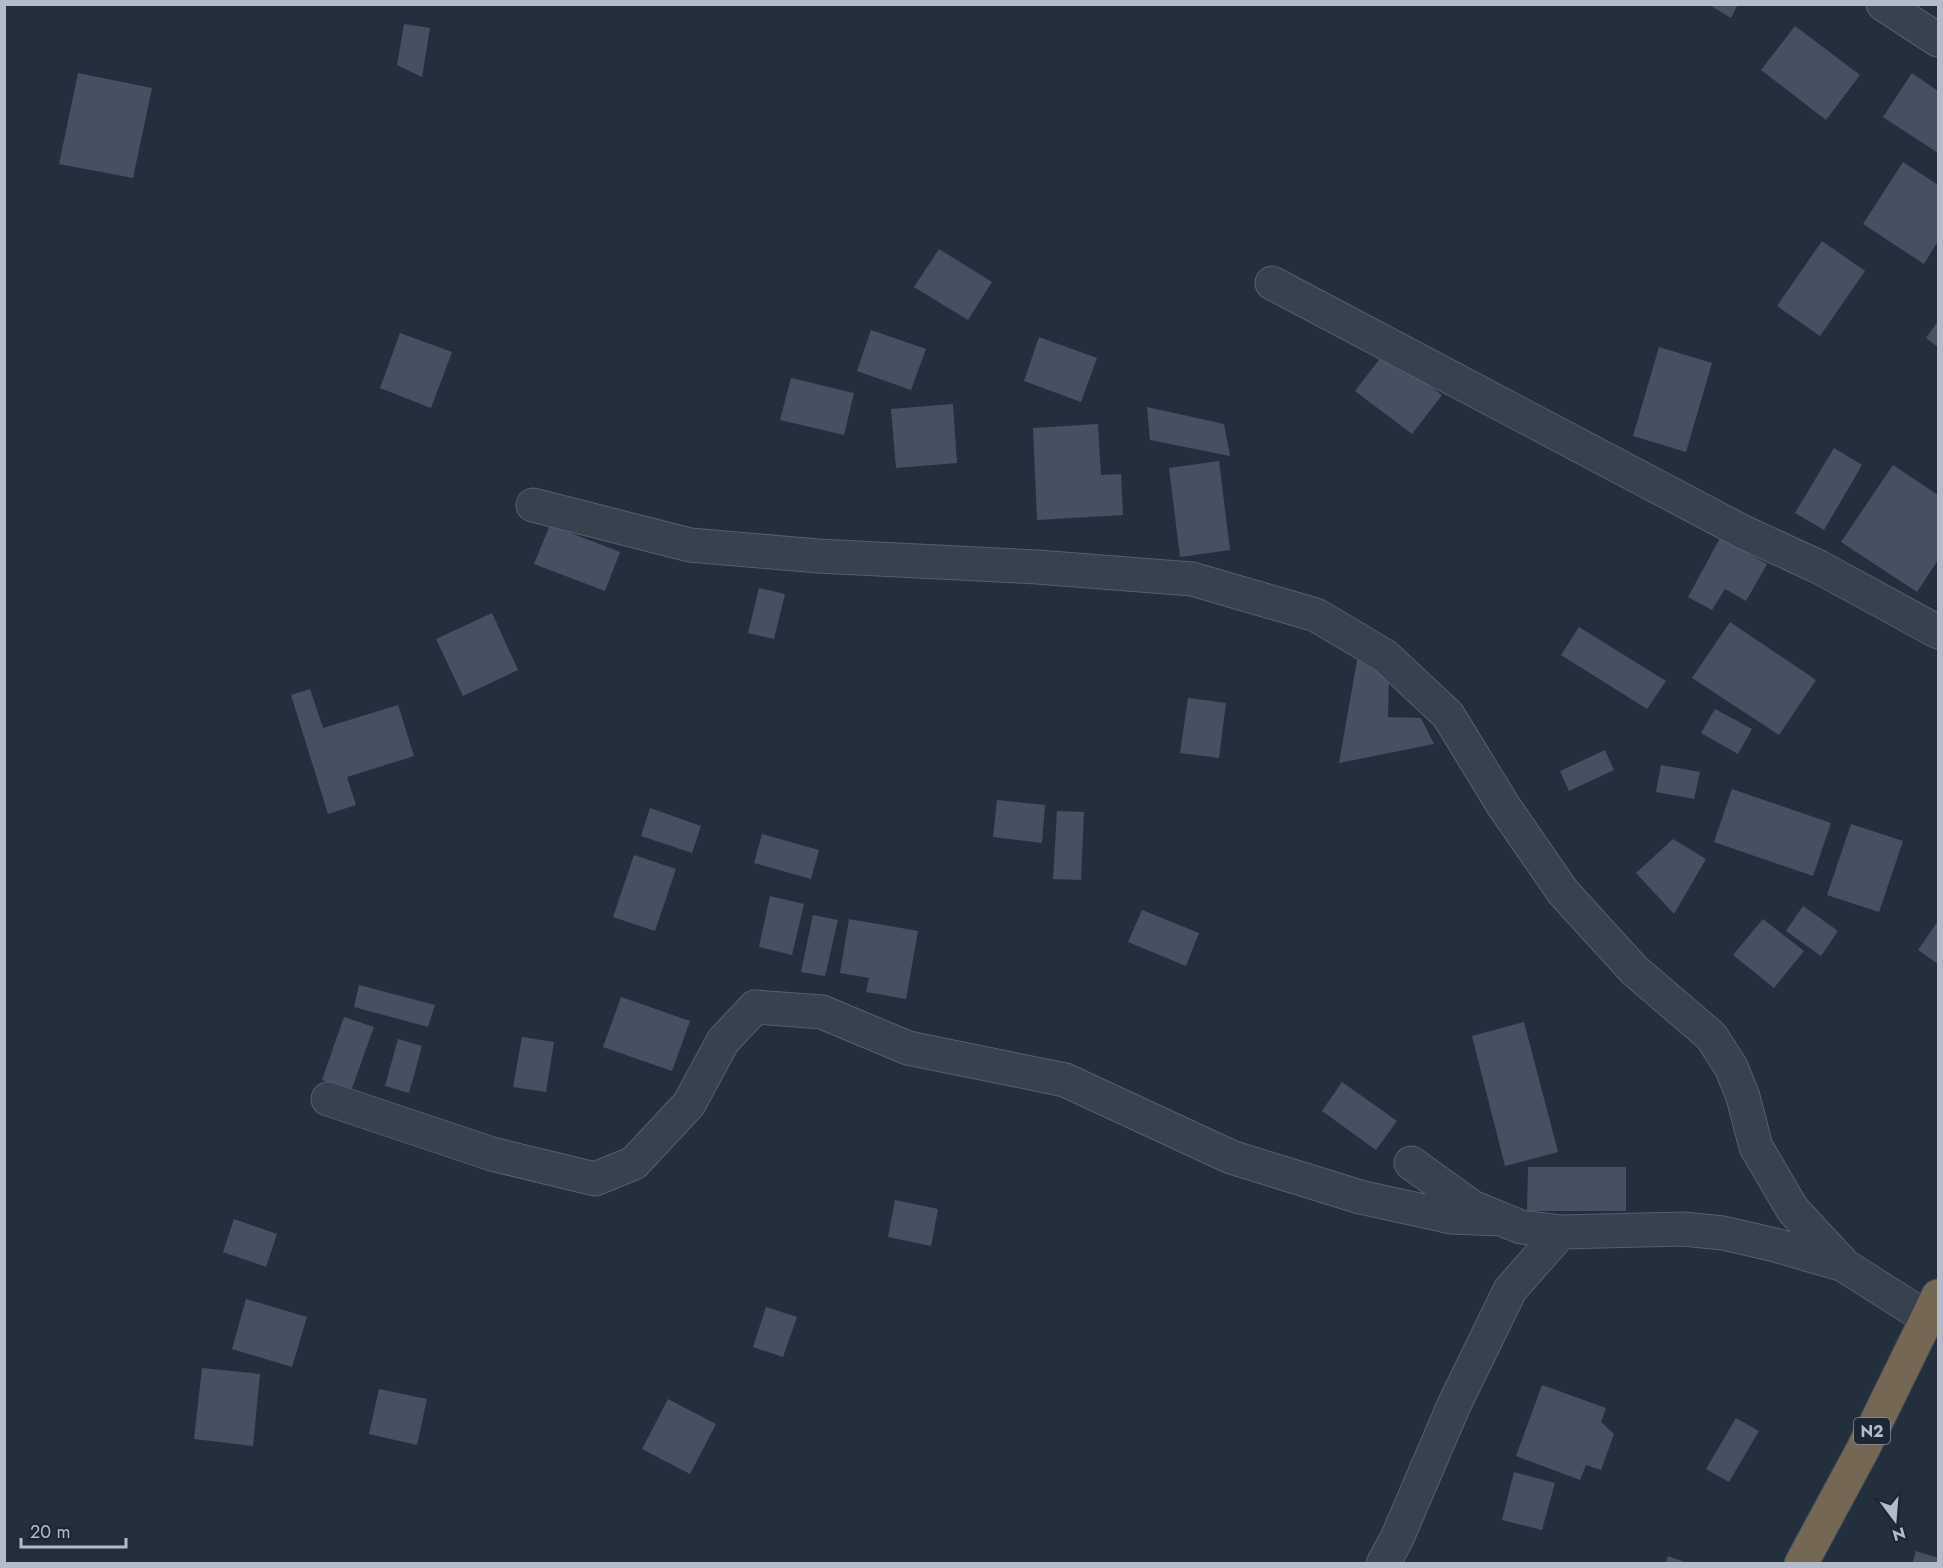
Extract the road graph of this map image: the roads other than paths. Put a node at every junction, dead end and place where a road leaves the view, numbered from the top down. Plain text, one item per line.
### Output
1 (1883, 4) edge
2 (1938, 40) edge
3 (1272, 283) dead end
4 (533, 506) dead end
5 (1938, 632) edge
6 (327, 1099) dead end
7 (1412, 1163) dead end
8 (1501, 1219) junction
9 (1561, 1232) junction
10 (1845, 1266) junction
11 (1933, 1307) edge
12 (1383, 1563) edge
13 (1801, 1563) edge

1 - 2 street
3 - 5 street
4 - 10 street
6 - 8 street
7 - 8 street
8 - 9 street
9 - 10 street
9 - 12 street
10 - 11 street
11 - 13 highway, N2

